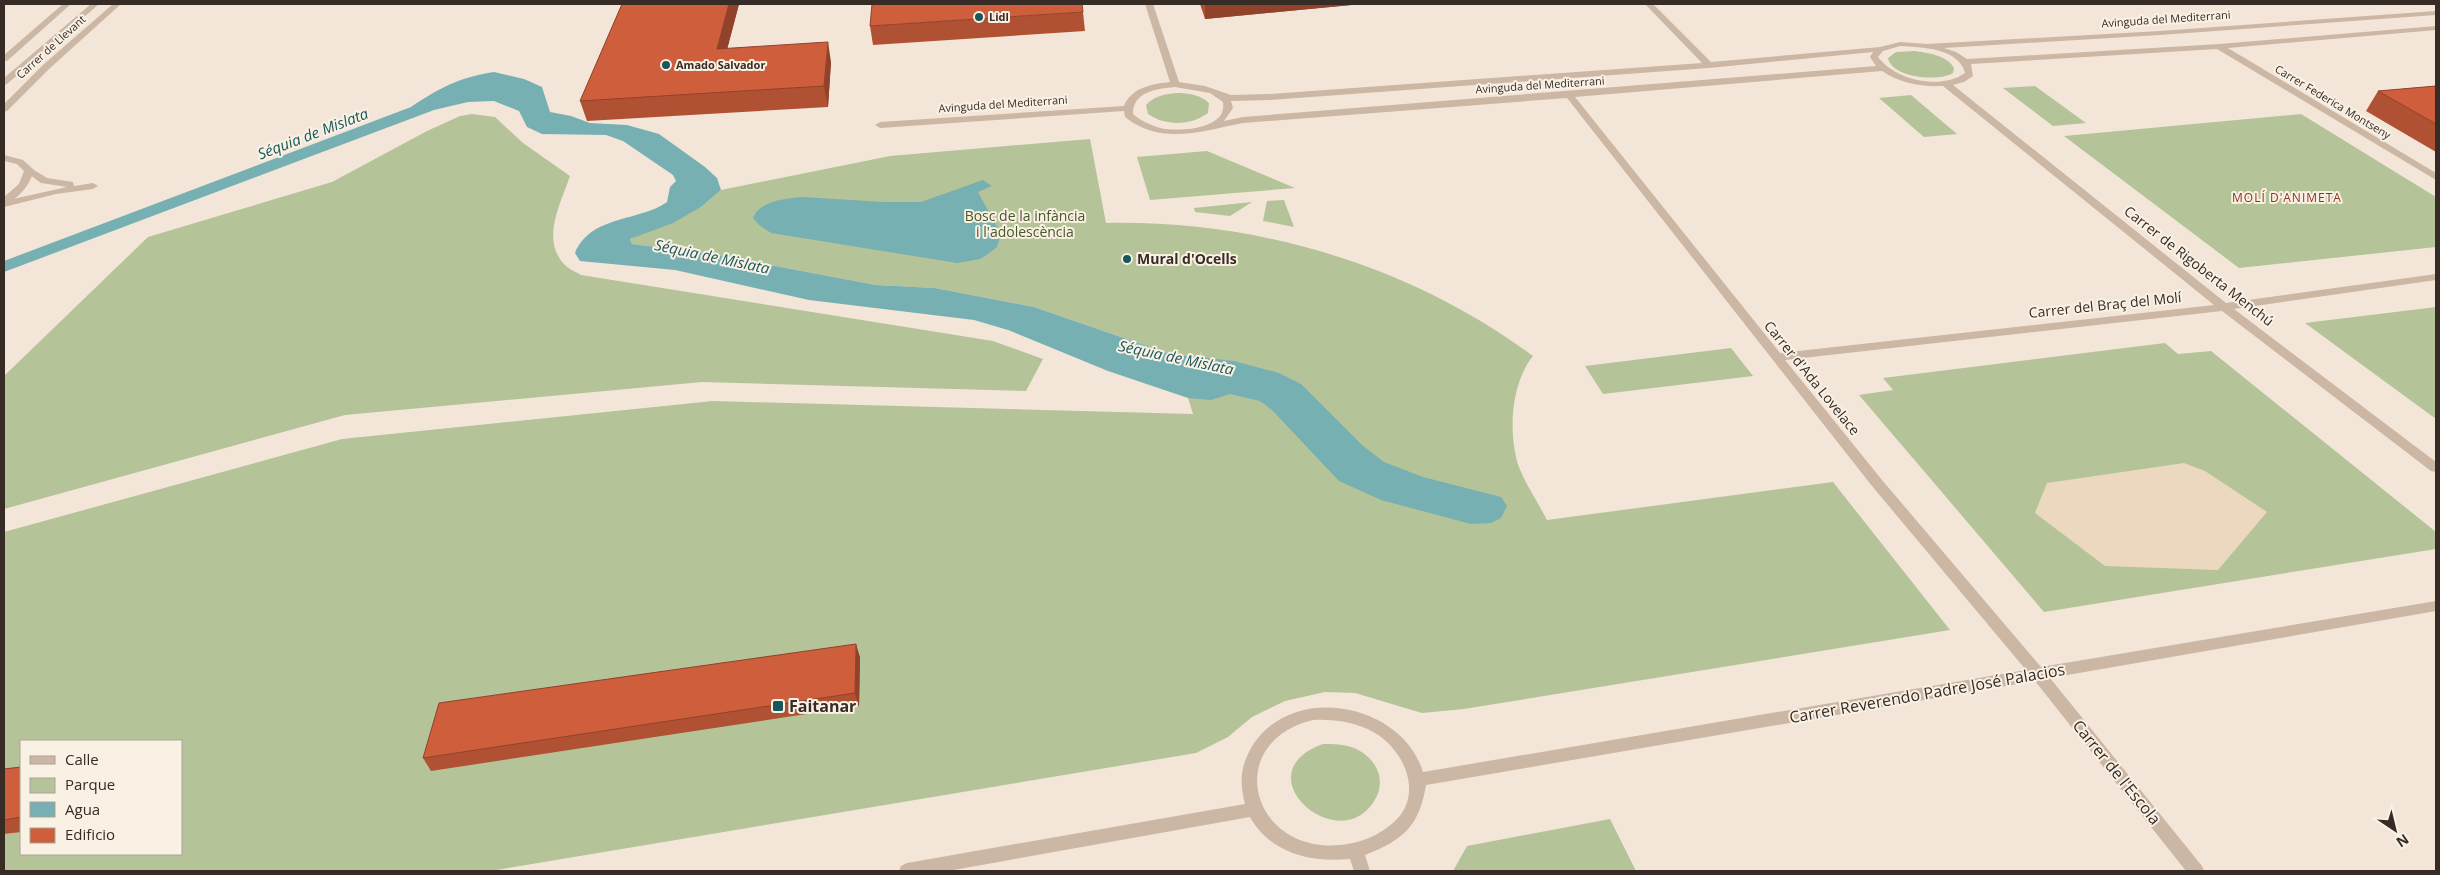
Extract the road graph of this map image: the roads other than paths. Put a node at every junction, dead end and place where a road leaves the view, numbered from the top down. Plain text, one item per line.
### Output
1 (67, 4) edge
2 (95, 4) edge
3 (118, 4) edge
4 (1149, 4) edge
5 (1649, 4) edge
6 (2436, 13) edge
7 (2436, 28) edge
8 (1928, 46) junction
9 (2219, 46) junction
10 (1880, 49) junction
11 (4, 59) edge
12 (1966, 62) junction
13 (1709, 65) junction
14 (1882, 68) junction
15 (4, 82) edge
16 (1175, 84) junction
17 (1946, 84) junction
18 (1220, 95) junction
19 (1569, 96) junction
20 (1127, 108) junction
21 (4, 110) edge
22 (880, 125) dead end
23 (1201, 129) junction
24 (4, 156) edge
25 (29, 170) junction
26 (2436, 177) edge
27 (4, 203) edge
28 (2436, 277) edge
29 (2224, 307) junction
30 (1776, 357) junction
31 (2436, 468) edge
32 (2436, 606) edge
33 (2038, 674) junction
34 (1418, 780) junction
35 (1254, 809) junction
36 (1360, 863) edge
37 (907, 871) edge
38 (2196, 871) edge

1 - 11 street, Carrer de Llevant
2 - 15 street, Carrer de Llevant
3 - 21 street, Carrer de Llevant
4 - 16 street
5 - 13 street
6 - 8 street, Avinguda del Mediterrani
7 - 9 street
8 - 10 street, Avinguda del Mediterrani
8 - 12 street
9 - 12 street
9 - 26 street, Carrer Federica Montseny
10 - 13 street, Avinguda del Mediterrani
10 - 14 street
12 - 17 street
13 - 18 street, Avinguda del Mediterrani
14 - 17 street
14 - 19 street, Avinguda del Mediterrani
16 - 18 street, Avinguda del Mediterrani
16 - 20 street, Avinguda del Mediterrani
17 - 29 street, Carrer de Rigoberta Menchú
18 - 23 street
19 - 23 street, Avinguda del Mediterrani
19 - 30 street, Carrer d'Ada Lovelace
20 - 22 street, Avinguda del Mediterrani
20 - 23 street
24 - 25 street
25 - 27 street
25 - 27 street
28 - 29 street, Carrer del Braç del Molí
29 - 30 street, Carrer del Braç del Molí
29 - 31 street, Carrer de Rigoberta Menchú
30 - 33 street, Carrer d'Ada Lovelace
32 - 33 street, Carrer Reverendo Padre José Palacios
33 - 34 street, Carrer Reverendo Padre José Palacios
33 - 38 street, Carrer de l'Escola
34 - 35 street
34 - 36 street
35 - 36 street
35 - 37 street

